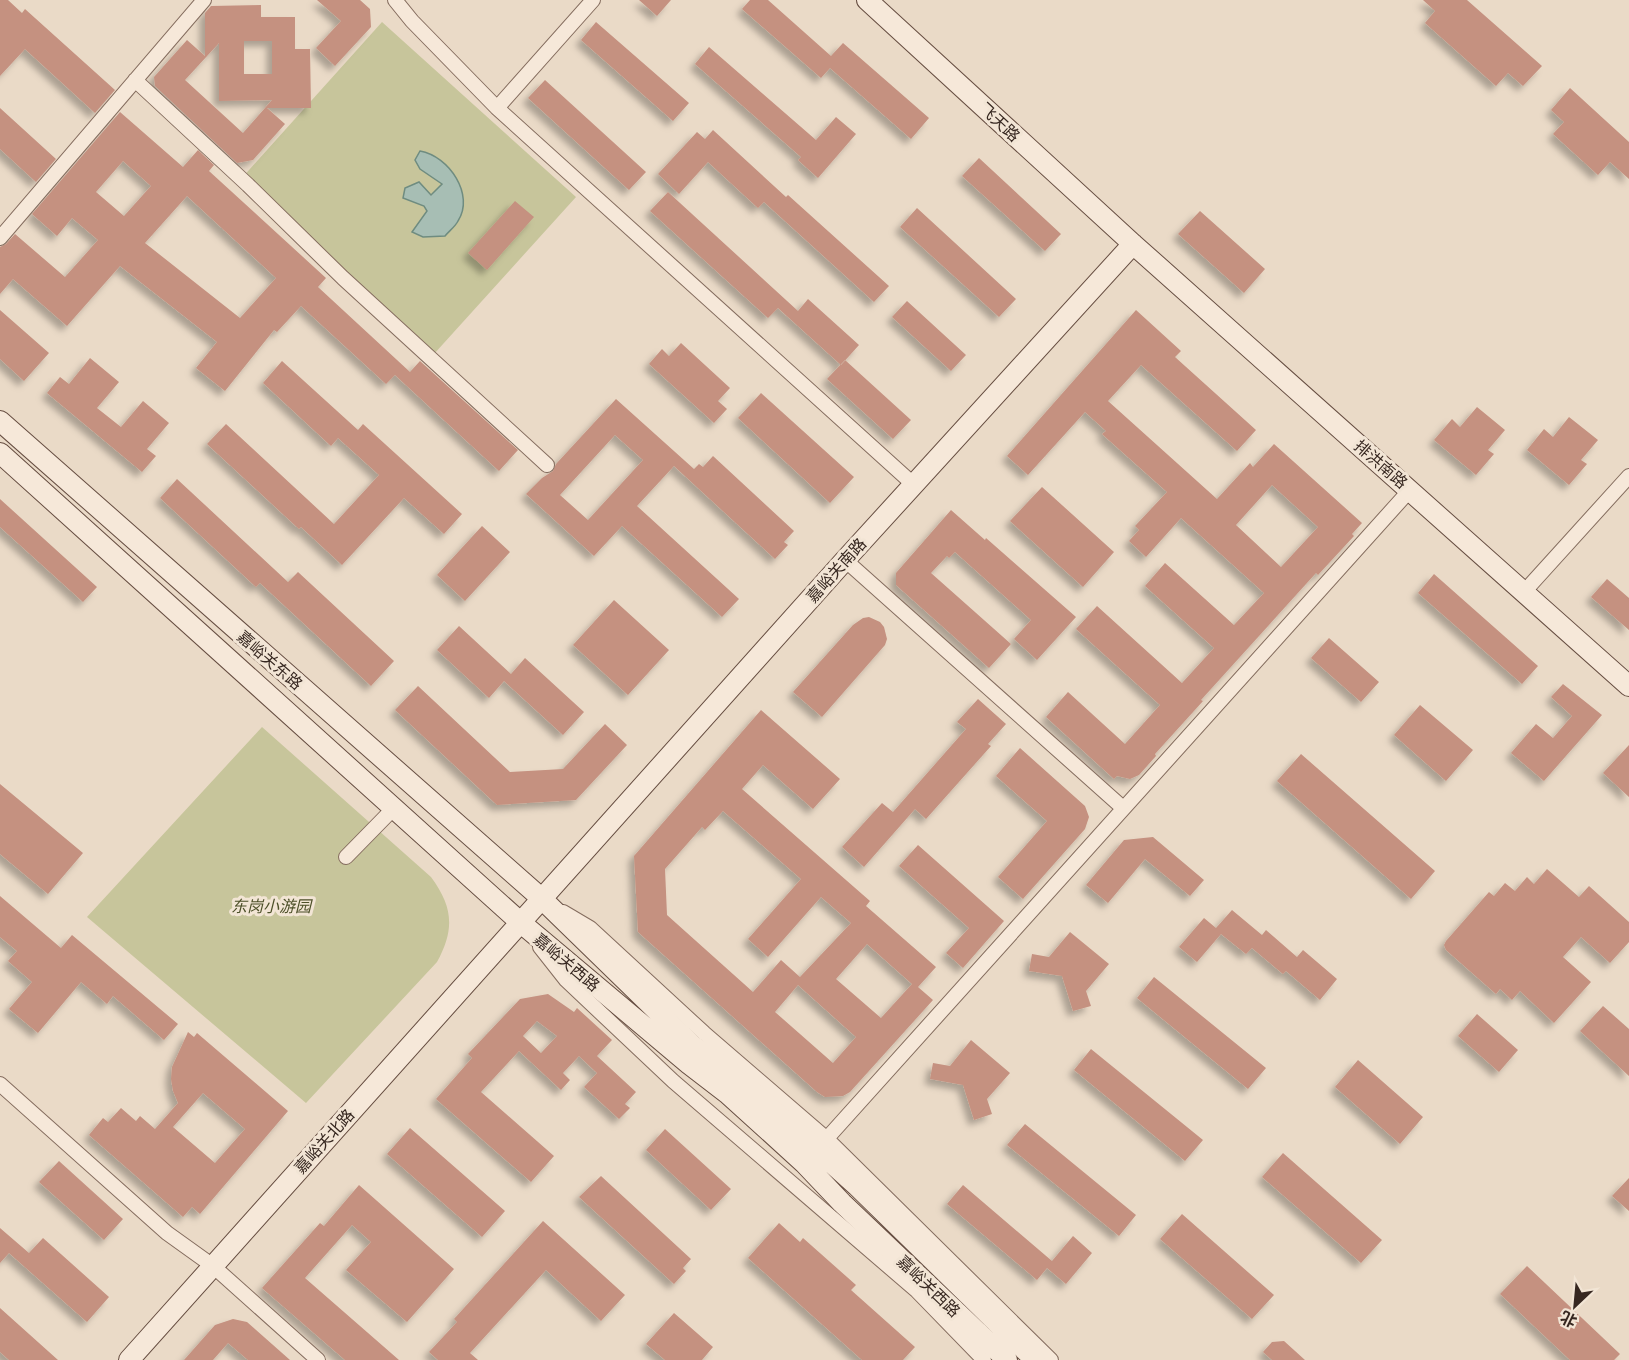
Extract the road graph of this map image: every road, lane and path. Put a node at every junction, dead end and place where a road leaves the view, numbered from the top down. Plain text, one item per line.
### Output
1 (204, 0) edge
2 (395, 0) edge
3 (593, 0) edge
4 (867, 0) edge
5 (135, 80) junction
6 (497, 108) junction
7 (0, 238) edge
8 (1133, 244) junction
9 (0, 421) edge
10 (0, 453) edge
11 (547, 465) dead end
12 (1629, 476) edge
13 (913, 484) junction
14 (1410, 490) junction
15 (845, 560) junction
16 (1524, 592) junction
17 (1629, 686) edge
18 (394, 808) junction
19 (1123, 808) junction
20 (346, 857) dead end
21 (541, 898) junction
22 (520, 922) junction
23 (0, 1084) edge
24 (816, 1150) junction
25 (213, 1266) junction
26 (129, 1360) edge
27 (318, 1360) edge
28 (984, 1360) edge
29 (1007, 1360) edge
30 (1035, 1360) edge
31 (1051, 1360) edge

1 - 5 street
2 - 6 street
3 - 6 street
4 - 8 main road, 飞天路
5 - 7 street
5 - 11 street
6 - 13 street
8 - 13 main road, 嘉峪关南路
8 - 14 main road, 排洪南路
9 - 21 main road, 嘉峪关东路
10 - 18 main road, 嘉峪关东路
12 - 16 street
13 - 15 main road, 嘉峪关南路
14 - 16 main road, 排洪南路
14 - 19 street
15 - 19 street
15 - 21 main road, 嘉峪关南路
16 - 17 main road, 排洪南路
18 - 20 street
18 - 22 main road, 嘉峪关东路
19 - 24 street
21 - 22 main road, 嘉峪关南路
21 - 24 main road, 嘉峪关西路
22 - 24 main road, 嘉峪关西路
22 - 25 main road, 嘉峪关北路
22 - 28 street, 嘉峪关西路
23 - 25 street
24 - 29 main road, 嘉峪关西路
24 - 30 main road, 嘉峪关西路
24 - 31 street
25 - 26 main road, 嘉峪关北路
25 - 27 street

